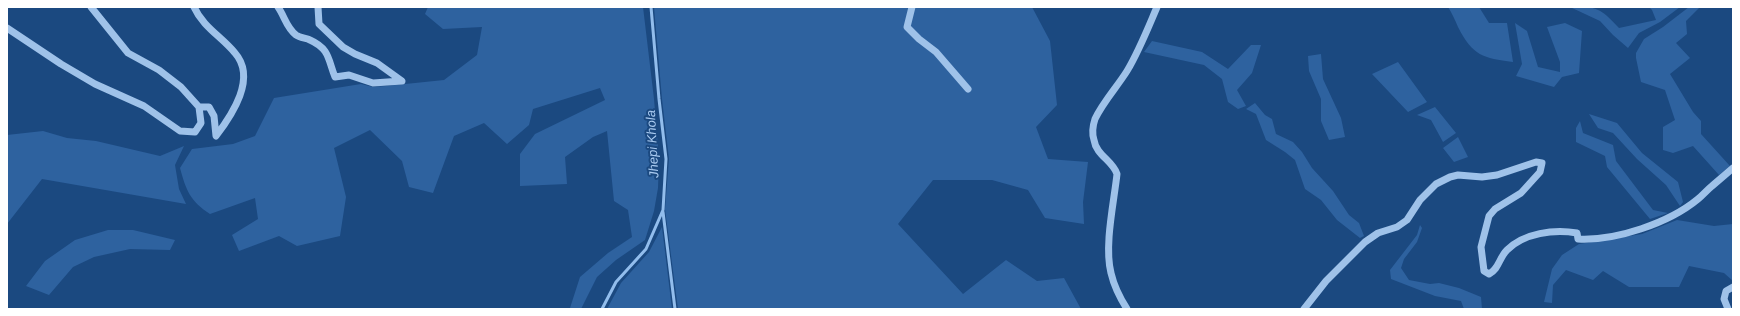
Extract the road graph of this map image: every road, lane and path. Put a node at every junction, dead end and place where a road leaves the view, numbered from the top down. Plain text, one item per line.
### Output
1 (91, 7) edge
2 (194, 7) edge
3 (278, 7) edge
4 (318, 7) edge
5 (912, 7) edge
6 (1157, 7) edge
7 (7, 28) edge
8 (968, 89) dead end
9 (199, 107) junction
10 (1733, 168) edge
11 (1733, 287) edge
12 (1127, 309) edge
13 (1304, 309) edge
14 (1728, 309) edge

1 - 9 street
2 - 9 street
3 - 4 street
5 - 8 street
6 - 12 street
7 - 9 street
10 - 13 street
11 - 14 street

